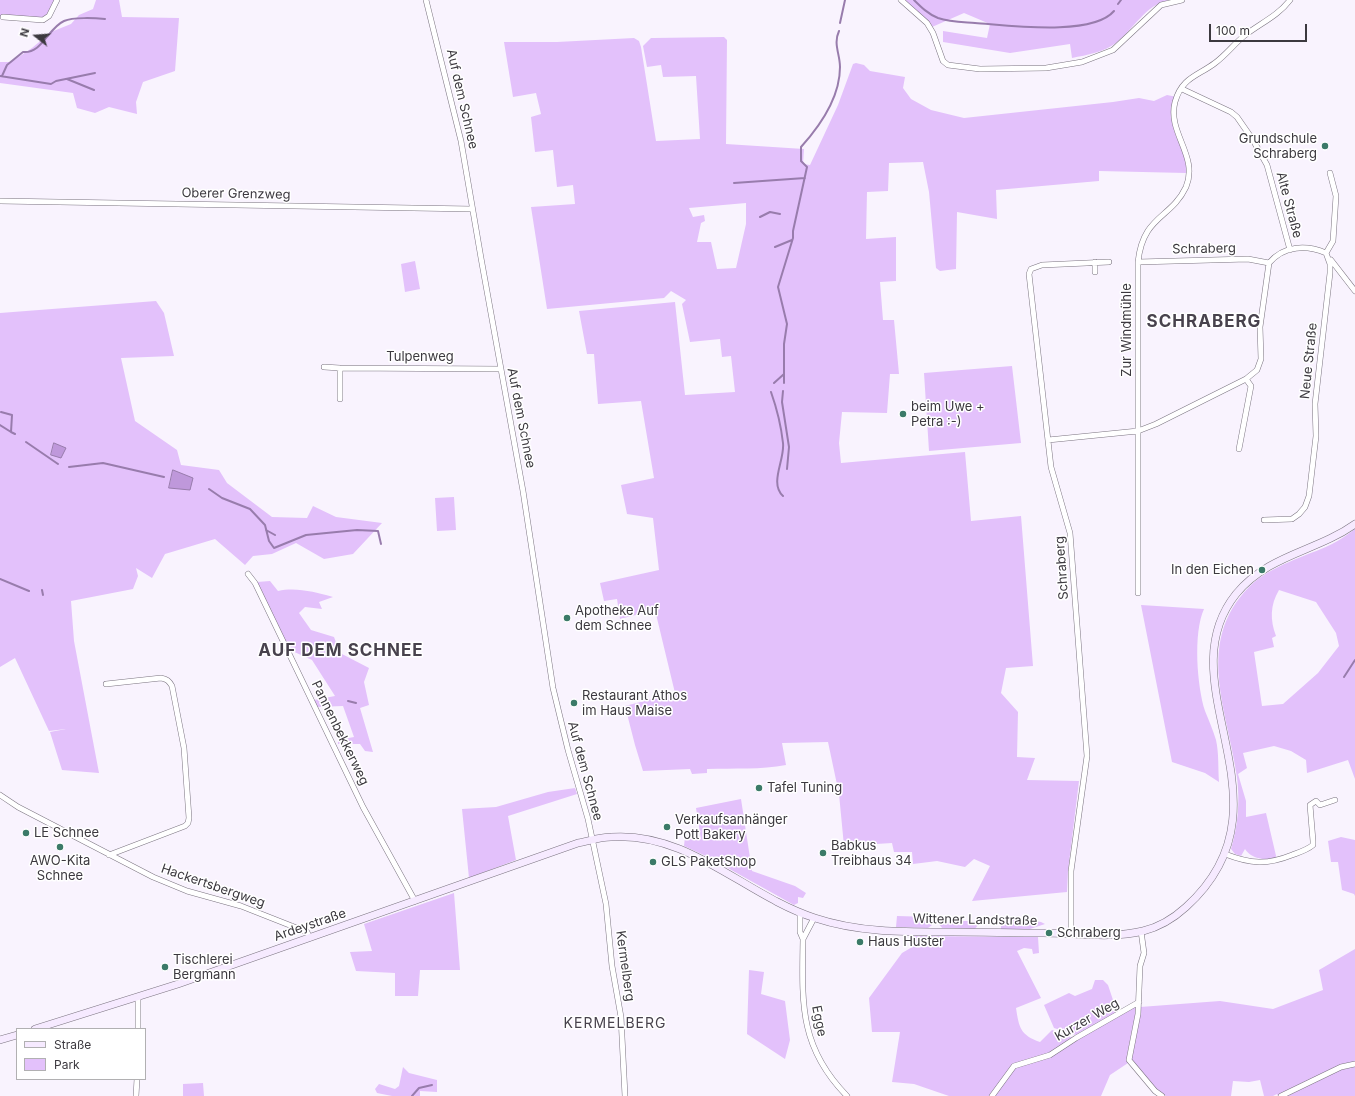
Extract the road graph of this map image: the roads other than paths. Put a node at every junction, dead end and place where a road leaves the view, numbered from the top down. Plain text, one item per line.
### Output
1 (57, 0) edge
2 (426, 0) edge
3 (901, 0) edge
4 (1182, 0) edge
5 (1290, 0) edge
6 (3, 17) dead end
7 (1182, 89) junction
8 (1330, 173) dead end
9 (0, 201) edge
10 (472, 209) junction
11 (1290, 250) junction
12 (1326, 253) junction
13 (1095, 262) junction
14 (1108, 262) dead end
15 (1138, 262) junction
16 (1269, 263) junction
17 (1095, 272) dead end
18 (1355, 291) edge
19 (324, 367) dead end
20 (340, 368) junction
21 (500, 369) junction
22 (1246, 379) junction
23 (340, 399) dead end
24 (1138, 431) junction
25 (1048, 440) junction
26 (1239, 449) dead end
27 (1264, 520) dead end
28 (1355, 524) edge
29 (248, 574) dead end
30 (1138, 593) dead end
31 (106, 684) dead end
32 (1, 798) edge
33 (1335, 800) dead end
34 (592, 840) junction
35 (1225, 854) junction
36 (109, 855) junction
37 (415, 901) junction
38 (800, 913) junction
39 (814, 918) junction
40 (1141, 932) junction
41 (1071, 934) junction
42 (310, 938) junction
43 (803, 939) junction
44 (138, 997) junction
45 (1139, 1002) junction
46 (37, 1028) edge
47 (138, 1028) edge
48 (16, 1035) edge
49 (0, 1040) edge
50 (1355, 1064) edge
51 (137, 1080) edge
52 (136, 1096) edge
53 (625, 1096) edge
54 (847, 1096) edge
55 (992, 1096) edge
56 (1162, 1096) edge
57 (1281, 1096) edge

1 - 6 street
2 - 10 street, Auf dem Schnee
3 - 4 street
5 - 7 street
7 - 11 street, Alte Straße
7 - 15 street, Zur Windmühle
8 - 12 street
9 - 10 street, Oberer Grenzweg
10 - 21 street, Auf dem Schnee
11 - 12 street
11 - 16 street, Alte Straße
12 - 18 street
12 - 27 street, Neue Straße
13 - 14 street, Schraberg
13 - 17 street
13 - 25 street, Schraberg
15 - 16 street, Schraberg
15 - 24 street, Zur Windmühle
16 - 22 street
19 - 20 street, Tulpenweg
20 - 21 street, Tulpenweg
20 - 23 street
21 - 34 street, Auf dem Schnee
22 - 24 street
22 - 26 street
24 - 25 street
24 - 30 street, Zur Windmühle
25 - 41 street, Schraberg
28 - 35 main road, Wittener Landstraße
29 - 37 street, Pannenbekkerweg
31 - 36 street
32 - 36 street, Hackertsbergweg
33 - 35 street
34 - 37 main road, Ardeystraße
34 - 38 main road, Wittener Landstraße
34 - 53 street, Kermelberg
35 - 40 main road, Wittener Landstraße
36 - 42 street, Hackertsbergweg
37 - 42 main road, Ardeystraße
38 - 39 main road, Wittener Landstraße
38 - 43 street, Egge
39 - 41 main road, Wittener Landstraße
39 - 43 street, Egge
40 - 41 main road, Wittener Landstraße
40 - 45 street, Kurzer Weg
42 - 44 main road, Ardeystraße
43 - 54 street, Egge
44 - 46 main road, Ardeystraße
44 - 47 street
45 - 55 street, Kurzer Weg
45 - 56 street
48 - 49 main road
50 - 57 street
51 - 52 street

